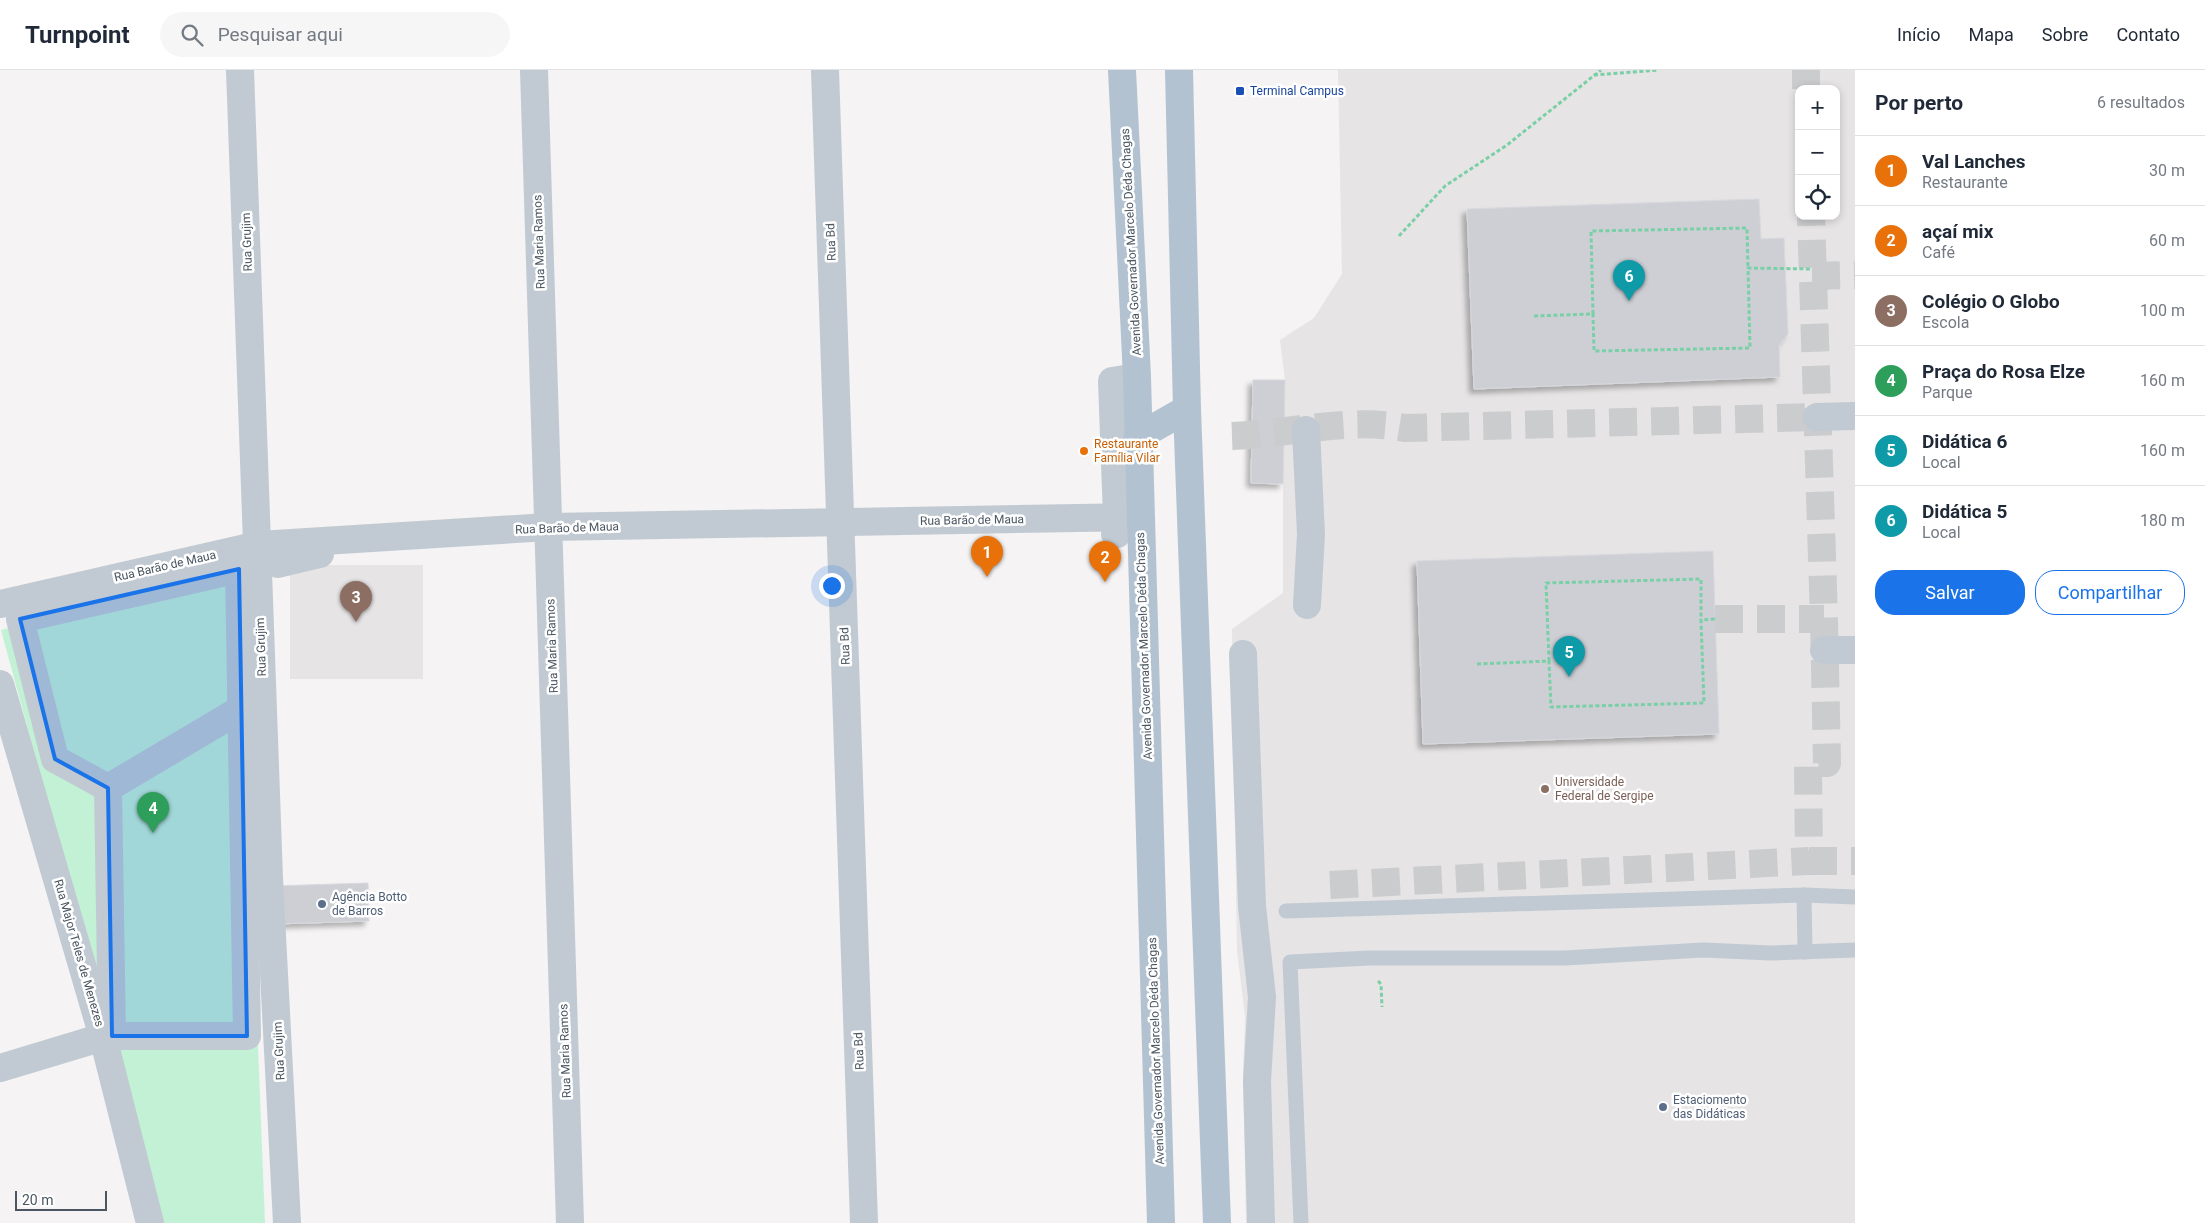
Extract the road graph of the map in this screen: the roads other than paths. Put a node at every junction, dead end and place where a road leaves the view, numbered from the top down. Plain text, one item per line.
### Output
1 (240, 70) edge
2 (534, 70) edge
3 (826, 70) edge
4 (1122, 70) edge
5 (1179, 70) edge
6 (1137, 377) junction
7 (1187, 409) junction
8 (1855, 416) edge
9 (1817, 417) tunnel mouth
10 (1306, 430) dead end
11 (1138, 438) junction
12 (1129, 517) junction
13 (841, 529) junction
14 (548, 533) junction
15 (814, 535) dead end
16 (521, 539) dead end
17 (259, 545) junction
18 (278, 564) dead end
19 (0, 604) edge
20 (1307, 605) dead end
21 (1824, 650) tunnel mouth
22 (1855, 650) edge
23 (1243, 654) dead end
24 (0, 684) edge
25 (242, 709) junction
26 (108, 788) junction
27 (1804, 895) junction
28 (1855, 897) edge
29 (1286, 912) dead end
30 (1855, 950) edge
31 (1805, 952) junction
32 (104, 1037) junction
33 (0, 1068) edge
34 (150, 1223) edge
35 (287, 1223) edge
36 (570, 1223) edge
37 (864, 1223) edge
38 (1161, 1223) edge
39 (1217, 1223) edge
40 (1262, 1223) edge
41 (1301, 1223) edge

1 - 17 street, Rua Grujim
2 - 14 street, Rua Maria Ramos
3 - 13 street, Rua Bd
4 - 6 main road, Avenida Governador Marcelo Déda Chagas
5 - 7 main road
6 - 11 main road, Avenida Governador Marcelo Déda Chagas
6 - 12 street
7 - 11 main road
7 - 39 main road
8 - 9 street
10 - 20 street
11 - 12 main road, Avenida Governador Marcelo Déda Chagas
12 - 13 street, Rua Barão de Maua
12 - 38 main road, Avenida Governador Marcelo Déda Chagas
13 - 14 street, Rua Barão de Maua
13 - 37 street, Rua Bd
14 - 15 street
14 - 17 street, Rua Barão de Maua
14 - 36 street, Rua Maria Ramos
16 - 18 street
17 - 19 street, Rua Barão de Maua
17 - 35 street, Rua Grujim
21 - 22 street
23 - 40 street
24 - 32 street, Rua Major Teles de Menezes
25 - 26 street
25 - 26 street
25 - 26 street
27 - 28 lane
27 - 29 lane
27 - 31 lane
30 - 31 lane
31 - 41 lane
32 - 33 street
32 - 34 street, Rua Major Teles de Menezes

